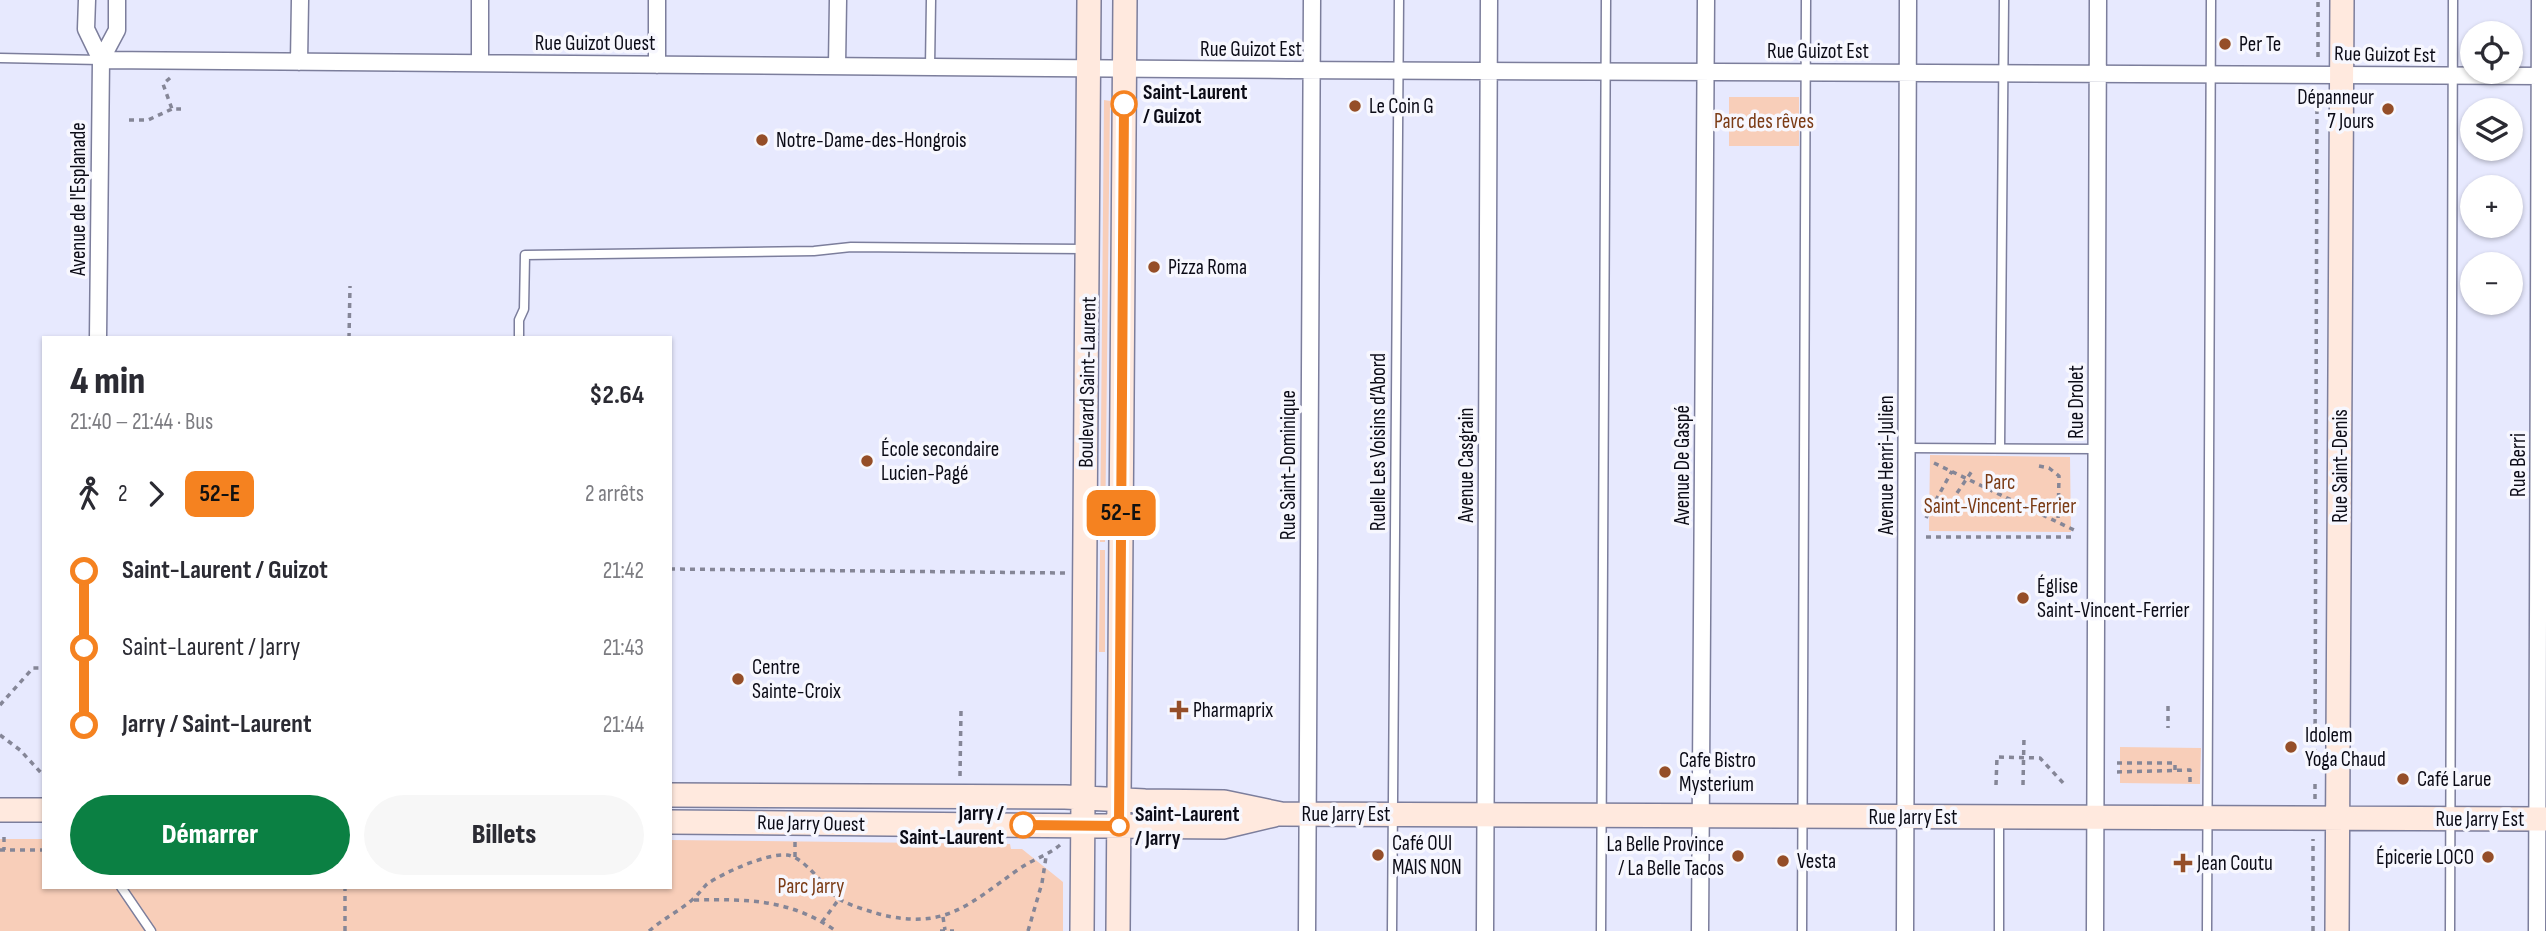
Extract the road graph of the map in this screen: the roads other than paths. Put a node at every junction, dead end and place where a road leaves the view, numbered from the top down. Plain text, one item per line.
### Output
1 (87, 0) edge
2 (117, 0) edge
3 (300, 0) edge
4 (480, 0) edge
5 (657, 0) edge
6 (838, 0) edge
7 (931, 0) edge
8 (1089, 0) edge
9 (1125, 0) edge
10 (1312, 0) edge
11 (1399, 0) edge
12 (1489, 0) edge
13 (1606, 0) edge
14 (1706, 0) edge
15 (1806, 0) edge
16 (1908, 0) edge
17 (2004, 0) edge
18 (2098, 0) edge
19 (2211, 0) edge
20 (2342, 0) edge
21 (2453, 0) edge
22 (2540, 0) edge
23 (0, 58) edge
24 (101, 60) junction
25 (299, 62) junction
26 (480, 63) junction
27 (657, 65) junction
28 (837, 66) junction
29 (930, 67) junction
30 (1089, 68) junction
31 (1125, 69) junction
32 (1312, 70) junction
33 (1399, 71) junction
34 (1488, 71) junction
35 (1705, 71) junction
36 (1606, 72) junction
37 (1806, 72) junction
38 (1907, 73) junction
39 (2003, 74) junction
40 (2098, 74) junction
41 (2211, 74) junction
42 (2341, 74) junction
43 (2453, 76) junction
44 (2543, 76) edge
45 (1088, 249) junction
46 (98, 336) edge
47 (519, 336) edge
48 (1908, 448) junction
49 (2000, 448) junction
50 (2097, 449) junction
51 (672, 795) edge
52 (1083, 798) junction
53 (1119, 800) junction
54 (0, 810) edge
55 (42, 810) edge
56 (1281, 814) junction
57 (1307, 814) junction
58 (1485, 814) junction
59 (1393, 815) junction
60 (1601, 815) junction
61 (1700, 816) junction
62 (1803, 817) junction
63 (1905, 817) junction
64 (1999, 817) junction
65 (2095, 817) junction
66 (2207, 818) junction
67 (2338, 818) junction
68 (2450, 819) junction
69 (2542, 819) edge
70 (672, 822) edge
71 (1083, 825) junction
72 (1119, 826) junction
73 (122, 889) edge
74 (151, 931) edge
75 (1082, 931) edge
76 (1118, 931) edge
77 (1307, 931) edge
78 (1392, 931) edge
79 (1485, 931) edge
80 (1601, 931) edge
81 (1700, 931) edge
82 (1802, 931) edge
83 (1905, 931) edge
84 (1999, 931) edge
85 (2095, 931) edge
86 (2207, 931) edge
87 (2337, 931) edge
88 (2450, 931) edge
89 (2537, 931) edge

1 - 24 street, Avenue de l'Esplanade
2 - 24 street, Avenue de l'Esplanade
3 - 25 street
4 - 26 street
5 - 27 street
6 - 28 street
7 - 29 lane
8 - 30 main road, Boulevard Saint-Laurent
9 - 31 main road, Boulevard Saint-Laurent
10 - 32 street, Rue Saint-Dominique
11 - 33 lane, Ruelle Les Voisins d’Abord
12 - 34 street, Avenue Casgrain
13 - 36 lane
14 - 35 street, Avenue De Gaspé
15 - 37 lane
16 - 38 street, Avenue Henri-Julien
17 - 39 lane
18 - 40 street, Rue Drolet
19 - 41 lane
20 - 42 main road, Rue Saint-Denis
21 - 43 lane
22 - 44 street, Rue Berri
23 - 24 lane
24 - 25 street, Rue Guizot Ouest
24 - 46 street, Avenue de l'Esplanade
25 - 26 street, Rue Guizot Ouest
26 - 27 street, Rue Guizot Ouest
27 - 28 street, Rue Guizot Ouest
28 - 29 street, Rue Guizot Ouest
29 - 30 street, Rue Guizot Ouest
30 - 31 street, Rue Guizot Est
30 - 45 main road, Boulevard Saint-Laurent
31 - 32 street, Rue Guizot Est
31 - 53 main road, Boulevard Saint-Laurent
32 - 33 street, Rue Guizot Est
32 - 57 street, Rue Saint-Dominique
33 - 34 street, Rue Guizot Est
33 - 59 lane, Ruelle Les Voisins d’Abord
34 - 36 street, Rue Guizot Est
34 - 58 street, Avenue Casgrain
35 - 36 street, Rue Guizot Est
35 - 37 street, Rue Guizot Est
35 - 61 street, Avenue De Gaspé
36 - 60 lane
37 - 38 street, Rue Guizot Est
37 - 62 lane
38 - 39 street, Rue Guizot Est
38 - 48 street, Avenue Henri-Julien
39 - 40 street, Rue Guizot Est
39 - 49 lane
40 - 41 street, Rue Guizot Est
40 - 50 street, Rue Drolet
41 - 42 street, Rue Guizot Est
41 - 66 lane
42 - 43 street, Rue Guizot Est
42 - 67 main road, Rue Saint-Denis
43 - 44 street, Rue Guizot Est
43 - 68 lane
44 - 69 street, Rue Berri
45 - 47 lane
45 - 52 main road, Boulevard Saint-Laurent
48 - 49 lane
48 - 63 street, Avenue Henri-Julien
49 - 50 lane
50 - 65 street, Rue Drolet
51 - 52 main road, Rue Jarry Ouest
52 - 53 main road, Rue Jarry Ouest
52 - 71 main road, Boulevard Saint-Laurent
53 - 56 main road, Rue Jarry Est
53 - 72 main road, Boulevard Saint-Laurent
54 - 55 main road
56 - 57 main road, Rue Jarry Est
56 - 72 main road, Rue Jarry Est
57 - 59 main road, Rue Jarry Est
57 - 77 street, Rue Saint-Dominique
58 - 59 main road, Rue Jarry Est
58 - 60 main road, Rue Jarry Est
58 - 79 street, Avenue Casgrain
59 - 78 lane, Ruelle Les Voisins d’Abord
60 - 61 main road, Rue Jarry Est
60 - 80 lane
61 - 62 main road, Rue Jarry Est
61 - 81 street, Avenue De Gaspé
62 - 63 main road, Rue Jarry Est
62 - 82 lane
63 - 64 main road, Rue Jarry Est
63 - 83 street, Avenue Henri-Julien
64 - 65 main road, Rue Jarry Est
64 - 84 lane
65 - 66 main road, Rue Jarry Est
65 - 85 street, Rue Drolet
66 - 67 main road, Rue Jarry Est
66 - 86 lane
67 - 68 main road, Rue Jarry Est
67 - 87 main road, Rue Saint-Denis
68 - 69 main road, Rue Jarry Est
68 - 88 lane
69 - 89 street, Rue Berri
70 - 71 main road, Rue Jarry Ouest
71 - 72 main road, Rue Jarry Ouest
71 - 75 main road, Boulevard Saint-Laurent
72 - 76 main road, Boulevard Saint-Laurent
73 - 74 lane

